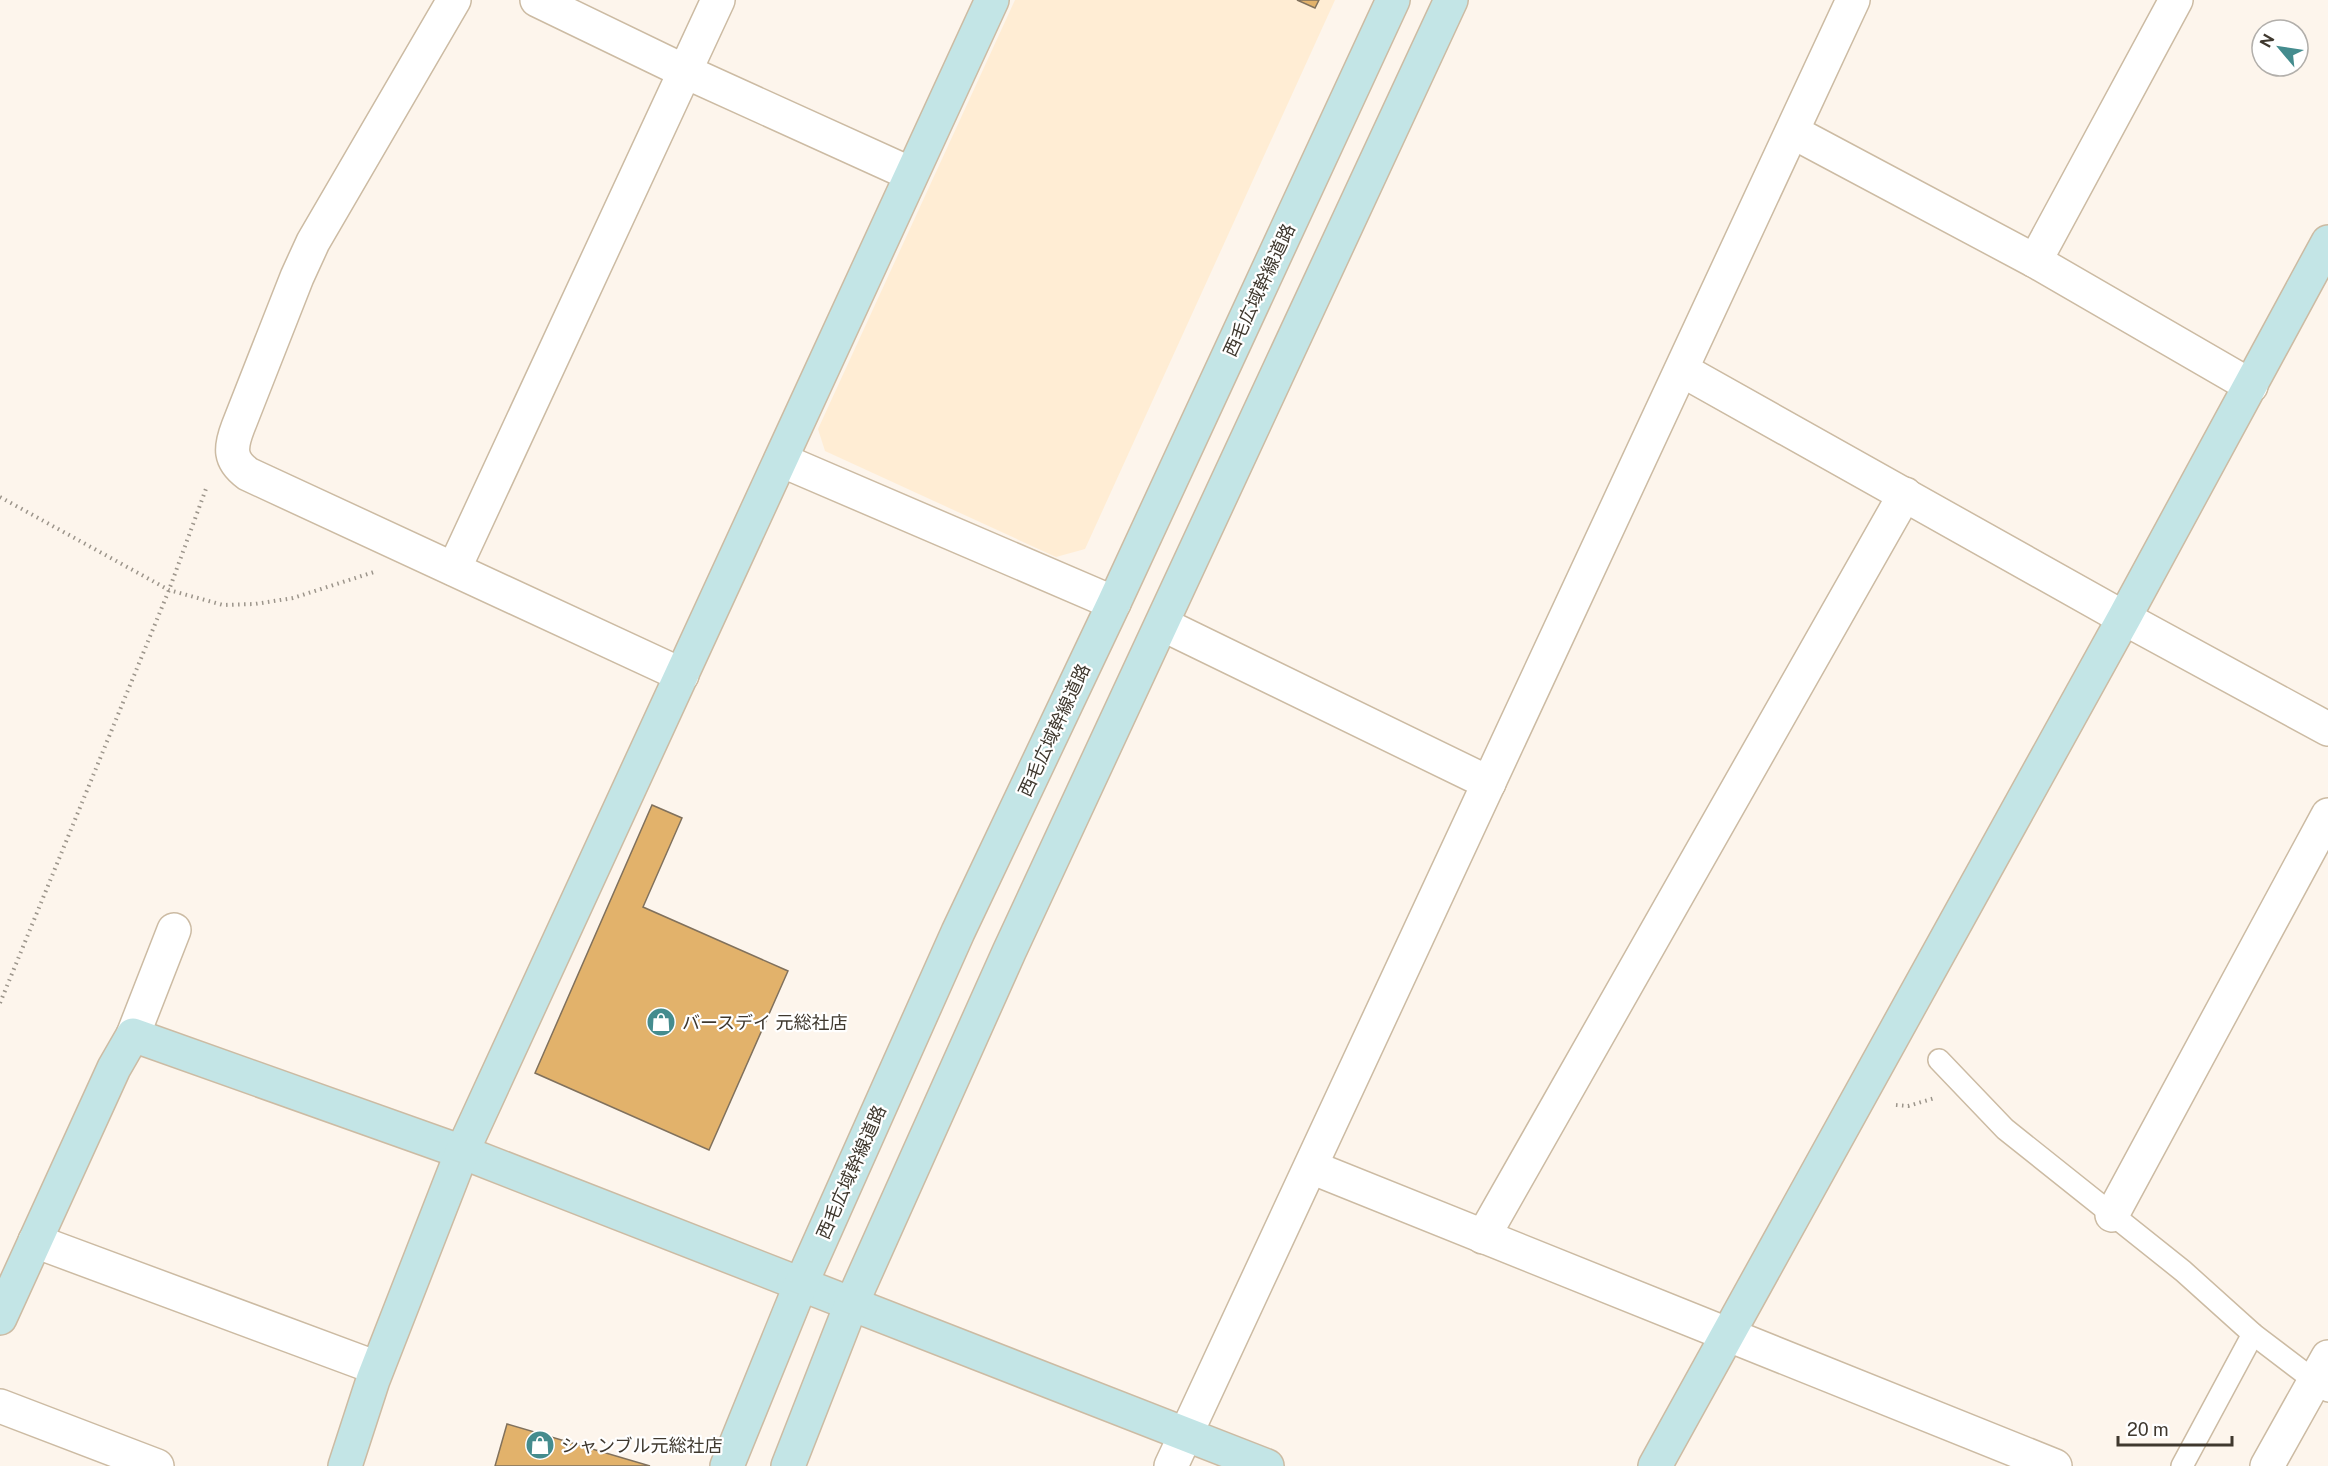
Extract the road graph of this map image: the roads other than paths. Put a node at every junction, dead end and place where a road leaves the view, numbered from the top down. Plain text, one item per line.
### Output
1 (454, 0) edge
2 (537, 0) edge
3 (718, 0) edge
4 (992, 0) edge
5 (1393, 0) edge
6 (1451, 0) edge
7 (1853, 0) edge
8 (2176, 0) edge
9 (684, 71) junction
10 (1793, 132) junction
11 (911, 174) junction
12 (2328, 243) edge
13 (2035, 261) junction
14 (1682, 370) junction
15 (2251, 386) junction
16 (781, 460) junction
17 (1905, 494) junction
18 (440, 562) junction
19 (1114, 603) junction
20 (2124, 618) junction
21 (1162, 624) junction
22 (682, 675) junction
23 (2328, 729) edge
24 (1489, 783) junction
25 (2328, 815) edge
26 (174, 930) dead end
27 (133, 1035) junction
28 (1939, 1060) dead end
29 (462, 1152) junction
30 (1311, 1167) junction
31 (2112, 1215) junction
32 (1483, 1238) junction
33 (35, 1241) junction
34 (801, 1284) junction
35 (851, 1305) junction
36 (0, 1318) edge
37 (1728, 1333) junction
38 (2253, 1334) junction
39 (377, 1368) junction
40 (2324, 1376) edge
41 (0, 1406) edge
42 (1186, 1434) junction
43 (157, 1466) edge
44 (345, 1466) edge
45 (727, 1466) edge
46 (788, 1466) edge
47 (1171, 1466) edge
48 (1267, 1466) edge
49 (1655, 1466) edge
50 (2055, 1466) edge
51 (2182, 1466) edge
52 (2267, 1466) edge

1 - 18 street
2 - 9 street
3 - 9 street
4 - 11 street
5 - 19 street, 西毛広域幹線道路
6 - 21 street
7 - 10 street
8 - 13 street
9 - 11 street
9 - 18 street
10 - 13 street
10 - 14 street
11 - 16 street
12 - 15 street
13 - 15 street
14 - 17 street
14 - 24 street
15 - 20 street
16 - 19 street
16 - 22 street
17 - 20 street
17 - 32 street
18 - 22 street
19 - 34 street, 西毛広域幹線道路
20 - 23 street
20 - 37 street
21 - 24 street
21 - 35 street
22 - 29 street
24 - 30 street
25 - 31 street
26 - 27 street
27 - 29 street
27 - 33 street
28 - 31 lane
29 - 34 street
29 - 39 street
30 - 32 street
30 - 42 street
31 - 38 lane
32 - 37 street
33 - 36 street
33 - 39 street
34 - 35 street
34 - 45 street, 西毛広域幹線道路
35 - 42 street
35 - 46 street
37 - 49 street
37 - 50 street
38 - 40 lane
38 - 51 lane
39 - 44 street
40 - 52 street
41 - 43 street
42 - 47 street
42 - 48 street

